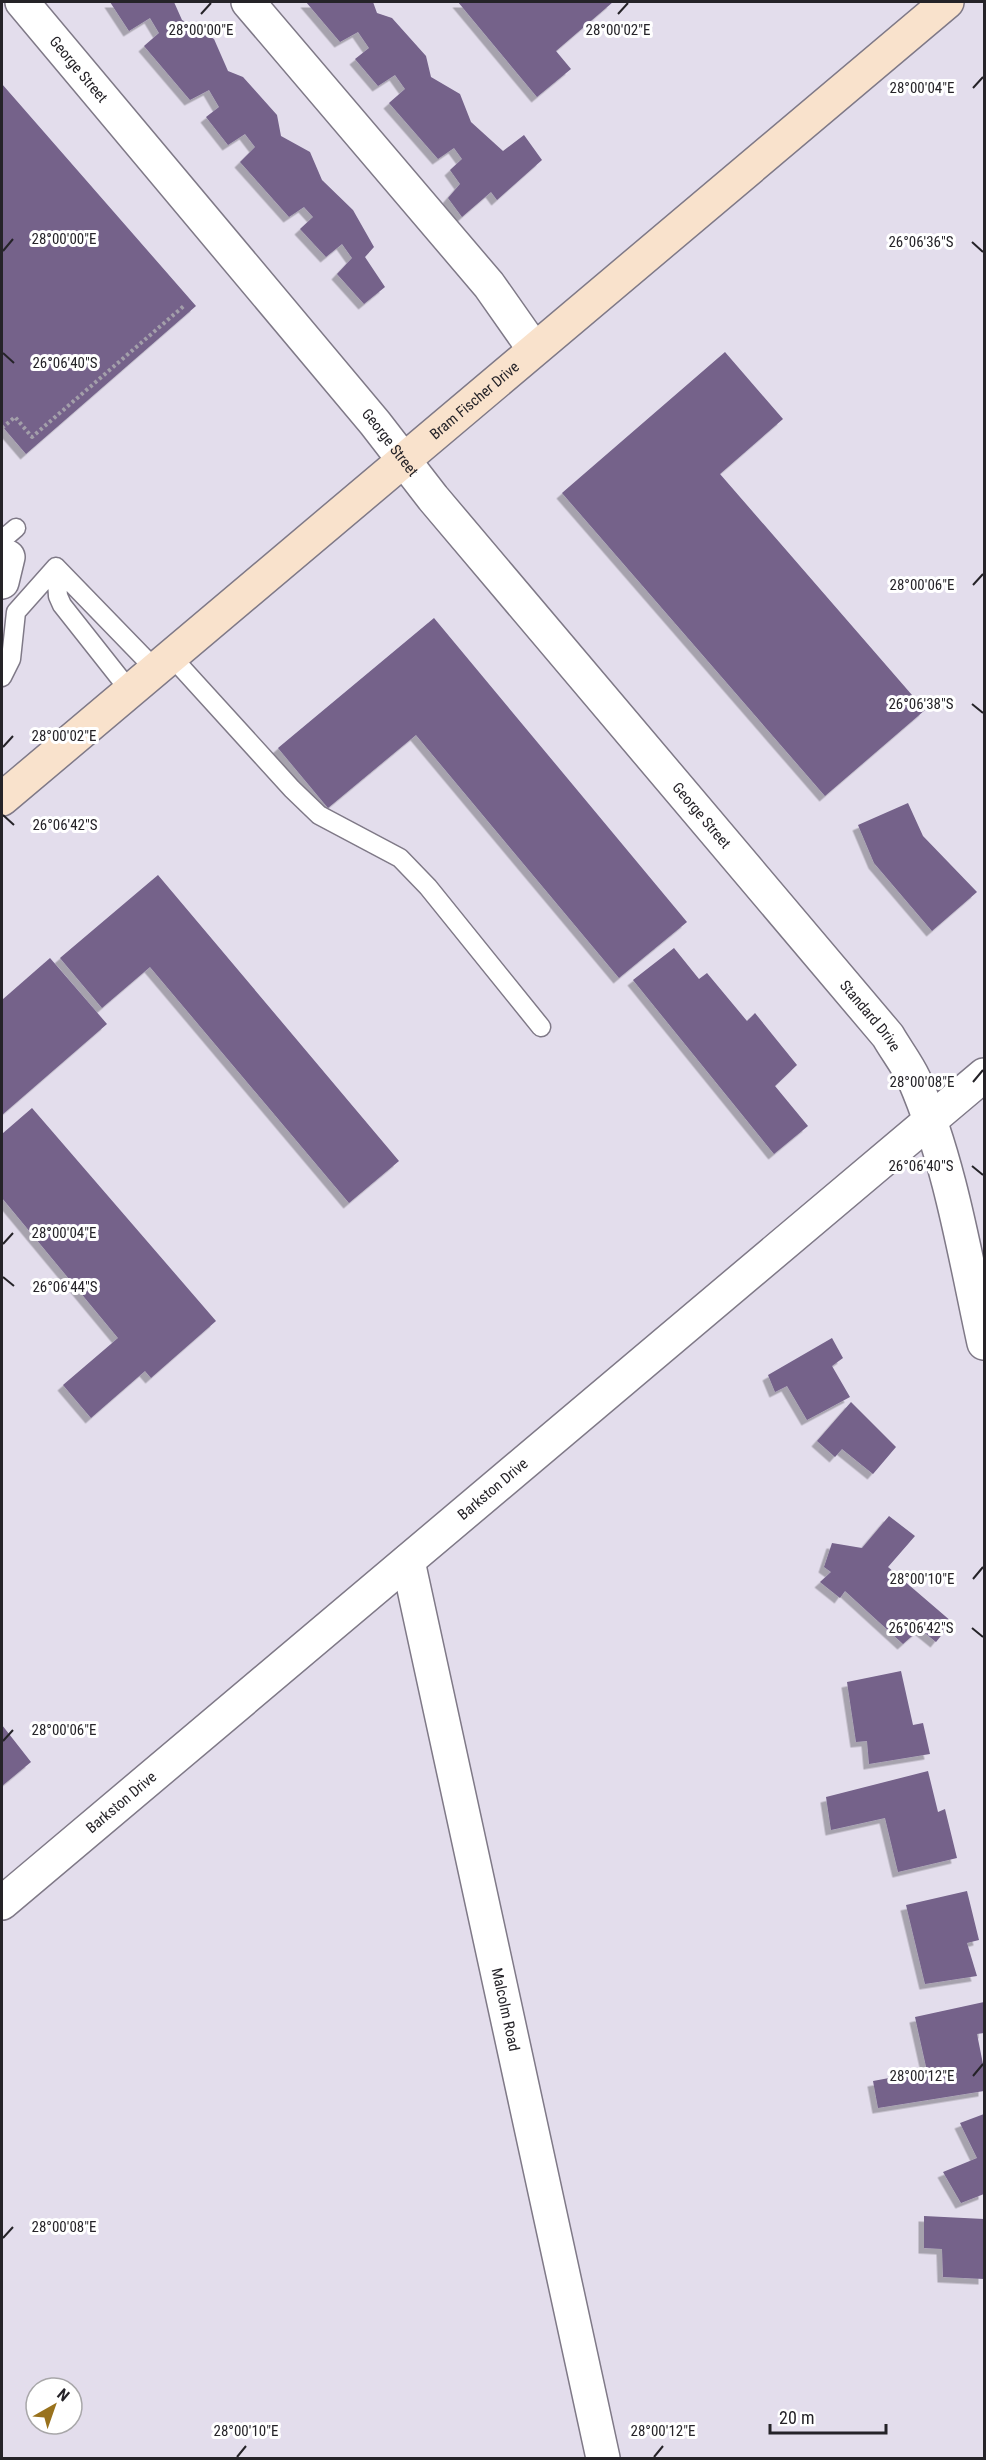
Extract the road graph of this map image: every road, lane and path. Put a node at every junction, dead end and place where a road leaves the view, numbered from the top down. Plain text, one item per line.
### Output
1 (22, 2) edge
2 (248, 2) edge
3 (947, 2) edge
4 (185, 305) dead end
5 (534, 349) junction
6 (2, 428) edge
7 (405, 461) junction
8 (56, 567) junction
9 (29, 598) junction
10 (62, 605) junction
11 (163, 662) junction
12 (2, 677) edge
13 (130, 691) junction
14 (2, 799) edge
15 (760, 884) joint
16 (541, 1027) dead end
17 (984, 1075) edge
18 (930, 1121) junction
19 (984, 1343) edge
20 (408, 1561) junction
21 (2, 1903) edge
22 (603, 2458) edge

1 - 7 street, George Street
2 - 5 street
3 - 5 main road, Bram Fischer Drive
4 - 6 path
5 - 7 main road, Bram Fischer Drive
7 - 11 main road, Bram Fischer Drive
7 - 15 street, George Street
8 - 9 lane
8 - 10 lane
8 - 11 lane
9 - 10 lane
9 - 12 lane
10 - 13 lane
11 - 13 main road, Bram Fischer Drive
11 - 16 lane
13 - 14 main road, Bram Fischer Drive
15 - 18 street, Standard Drive
17 - 18 street, Barkston Drive
18 - 19 street, Standard Drive
18 - 20 street, Barkston Drive
20 - 21 street, Barkston Drive
20 - 22 street, Malcolm Road

